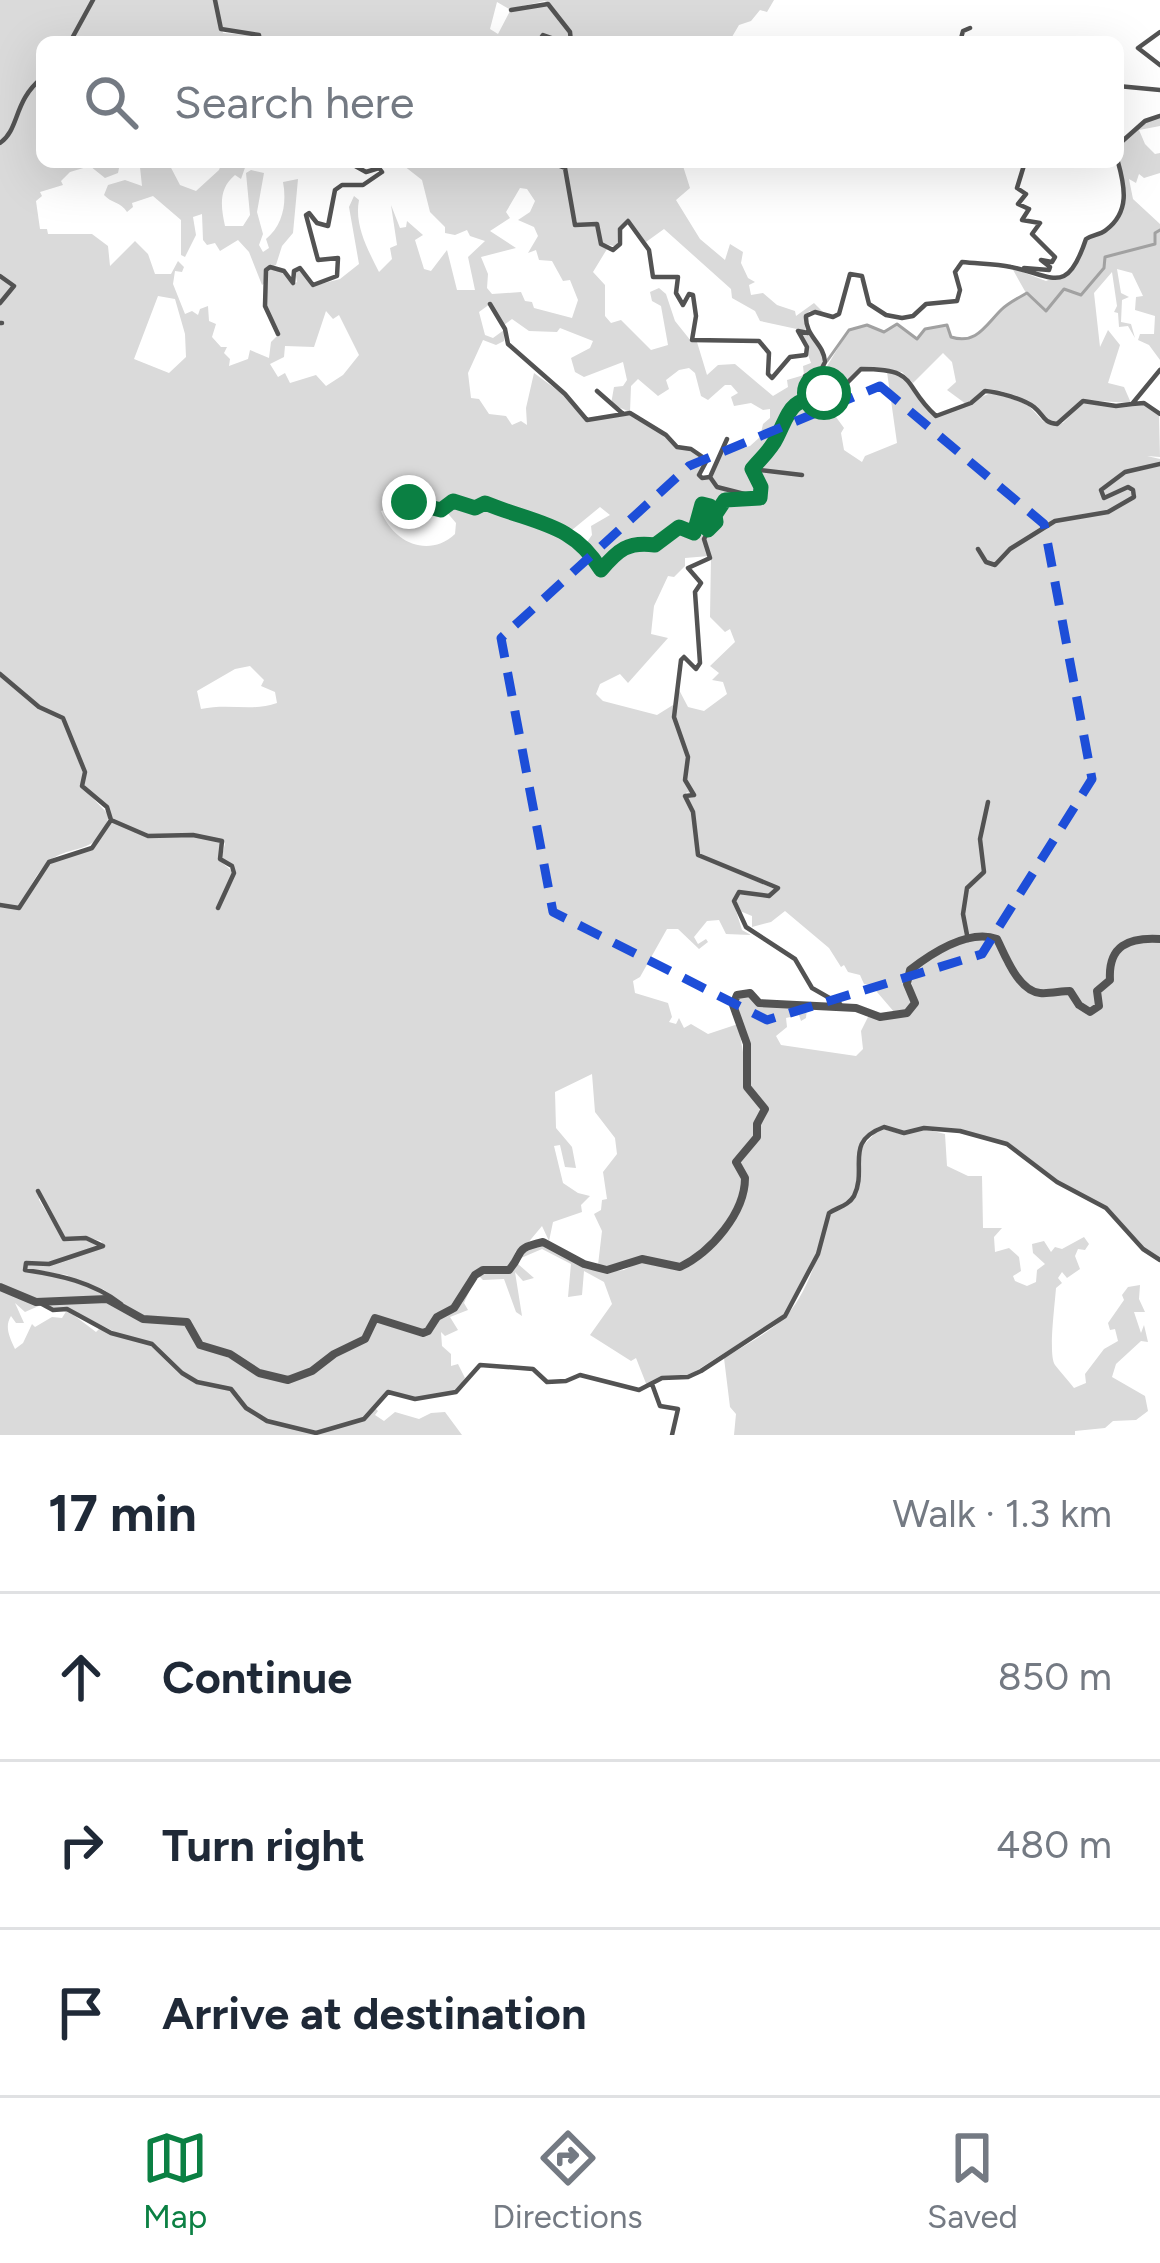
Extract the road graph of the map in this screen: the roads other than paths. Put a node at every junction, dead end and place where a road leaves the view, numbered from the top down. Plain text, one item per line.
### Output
1 (93, 0) edge
2 (215, 0) edge
3 (511, 10) dead end
4 (970, 28) dead end
5 (1160, 32) edge
6 (73, 36) edge
7 (259, 36) edge
8 (569, 36) edge
9 (962, 36) edge
10 (1151, 59) junction
11 (1160, 65) edge
12 (1160, 74) edge
13 (36, 82) edge
14 (1124, 87) edge
15 (1160, 90) edge
16 (1160, 116) edge
17 (1124, 139) edge
18 (0, 143) edge
19 (360, 168) edge
20 (566, 168) edge
21 (1023, 168) edge
22 (1119, 168) edge
23 (1012, 267) junction
24 (0, 276) edge
25 (0, 304) edge
26 (490, 304) dead end
27 (808, 332) junction
28 (278, 334) dead end
29 (1160, 370) edge
30 (597, 391) dead end
31 (809, 395) junction
32 (1132, 404) junction
33 (622, 413) junction
34 (1160, 414) edge
35 (727, 439) dead end
36 (1160, 464) edge
37 (752, 469) junction
38 (802, 475) dead end
39 (710, 477) junction
40 (760, 498) junction
41 (405, 504) dead end
42 (708, 530) junction
43 (978, 549) dead end
44 (0, 674) edge
45 (988, 802) dead end
46 (111, 820) junction
47 (0, 905) edge
48 (218, 908) dead end
49 (1160, 939) edge
50 (968, 940) junction
51 (856, 1008) junction
52 (38, 1191) dead end
53 (1160, 1260) edge
54 (0, 1287) edge
55 (40, 1301) junction
56 (121, 1304) junction
57 (652, 1384) junction
58 (316, 1434) edge
59 (673, 1435) edge

1 - 6 street
2 - 7 street
3 - 8 street
4 - 9 street
5 - 10 street
10 - 11 street
10 - 12 street
13 - 18 street
14 - 15 street
16 - 17 street
19 - 28 street
20 - 27 street
21 - 23 street
22 - 23 street
23 - 27 street
24 - 25 street
26 - 33 street
27 - 31 street
29 - 32 street
30 - 33 street
31 - 32 street
31 - 37 street
32 - 34 street
33 - 39 street
35 - 39 street
36 - 43 street
37 - 38 street
37 - 40 street
39 - 40 street
40 - 42 street
41 - 42 street
42 - 51 street
44 - 46 street
45 - 50 street
46 - 47 street
46 - 48 street
49 - 50 street
50 - 51 street
51 - 56 street
52 - 56 street
53 - 57 street
54 - 55 street
55 - 56 street
55 - 58 street
57 - 58 street
57 - 59 street

